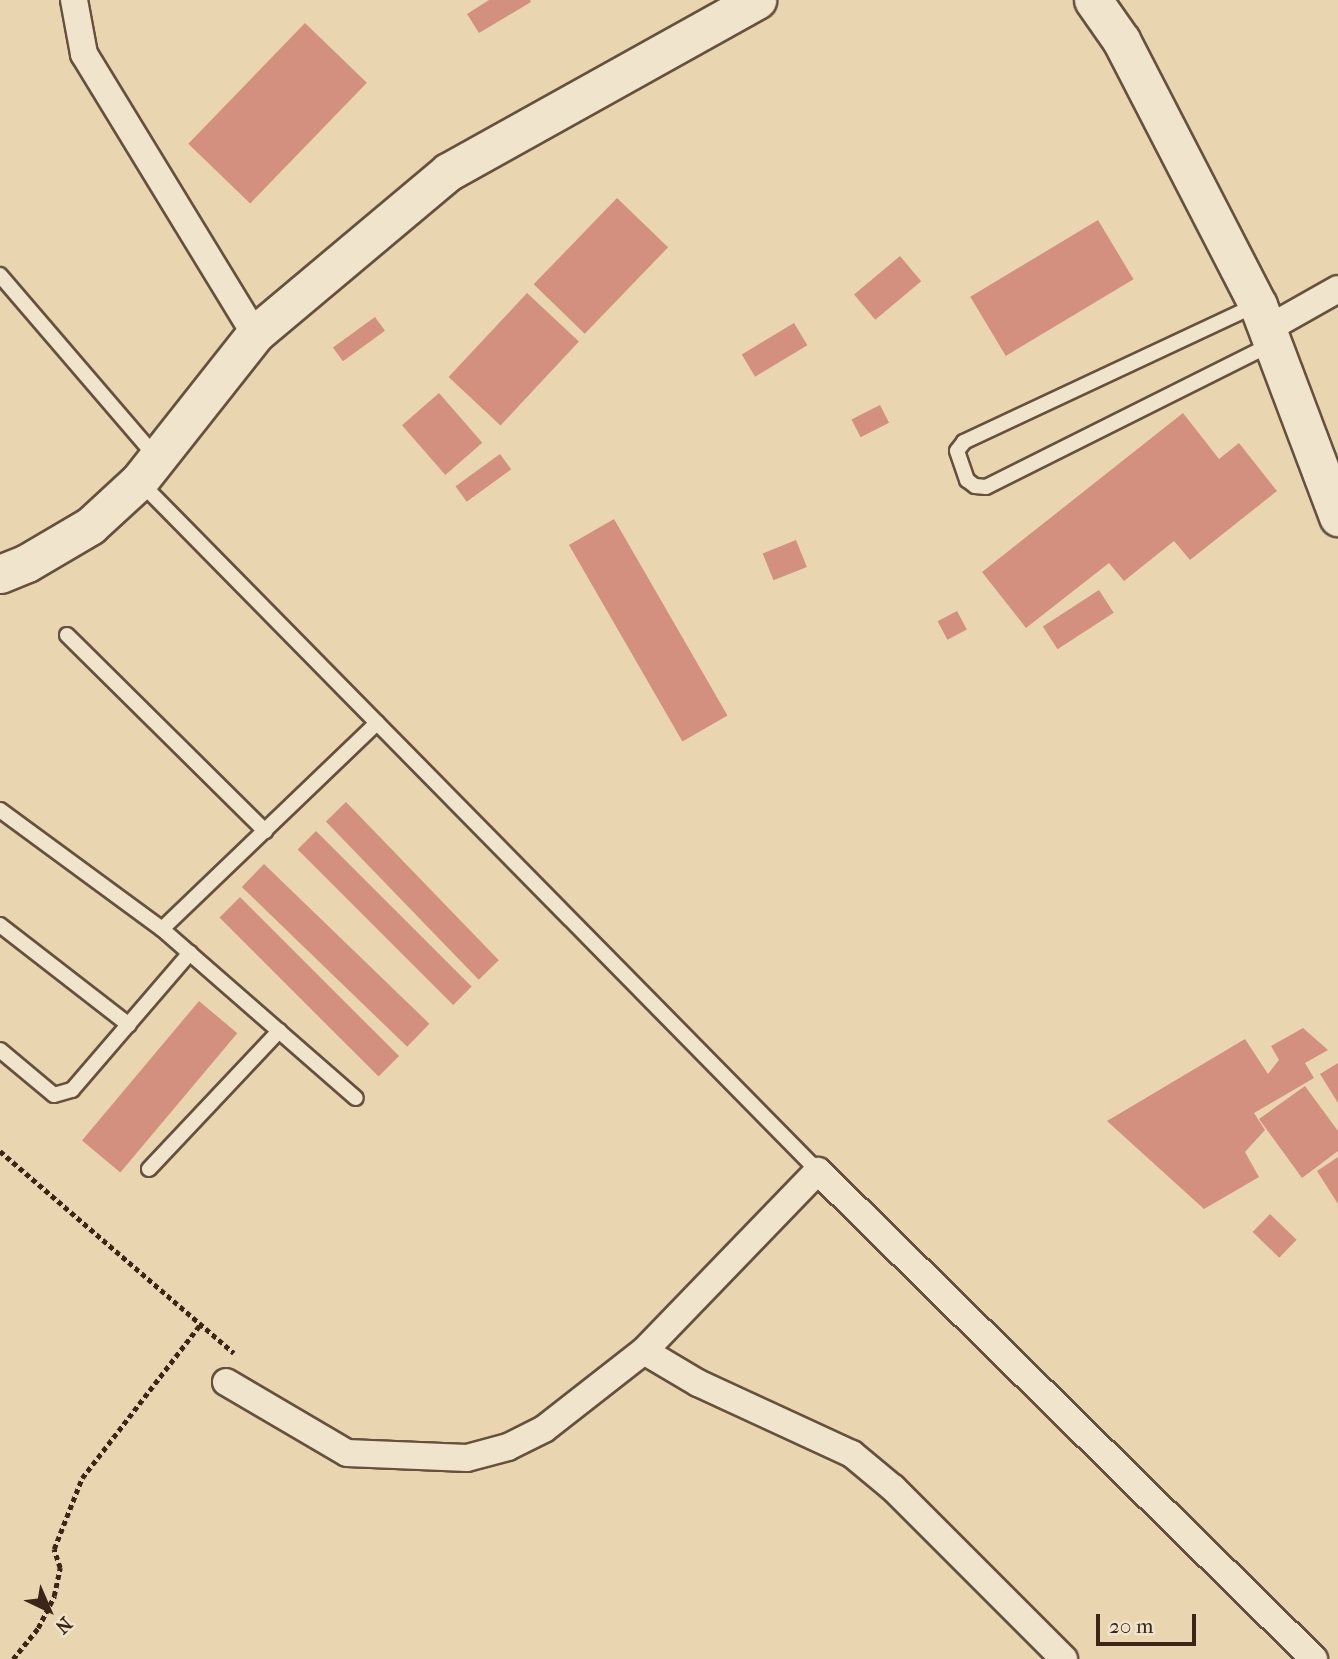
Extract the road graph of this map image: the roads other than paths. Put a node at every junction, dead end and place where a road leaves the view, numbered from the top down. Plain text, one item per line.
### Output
1 (74, 0) edge
2 (1093, 0) edge
3 (737, 5) edge
4 (0, 275) edge
5 (1338, 289) edge
6 (1267, 325) junction
7 (255, 334) junction
8 (148, 470) junction
9 (1338, 517) edge
10 (0, 574) edge
11 (67, 635) dead end
12 (377, 723) junction
13 (0, 810) edge
14 (265, 831) junction
15 (0, 925) edge
16 (162, 929) junction
17 (190, 953) junction
18 (129, 1025) junction
19 (279, 1031) junction
20 (0, 1050) edge
21 (356, 1098) dead end
22 (149, 1169) dead end
23 (818, 1171) junction
24 (644, 1351) junction
25 (234, 1373) road end
26 (1064, 1659) edge
27 (1314, 1659) edge

1 - 7 street
2 - 6 street
3 - 7 street
4 - 8 lane
5 - 6 street
6 - 6 lane
6 - 9 street
7 - 8 street
8 - 10 street
8 - 12 lane
11 - 14 lane
12 - 14 lane
12 - 23 lane
13 - 16 lane
14 - 16 lane
15 - 18 lane
16 - 17 lane
17 - 18 lane
17 - 19 lane
18 - 20 lane
19 - 21 lane
19 - 22 lane
23 - 24 street
23 - 27 street
24 - 25 street
24 - 26 street

